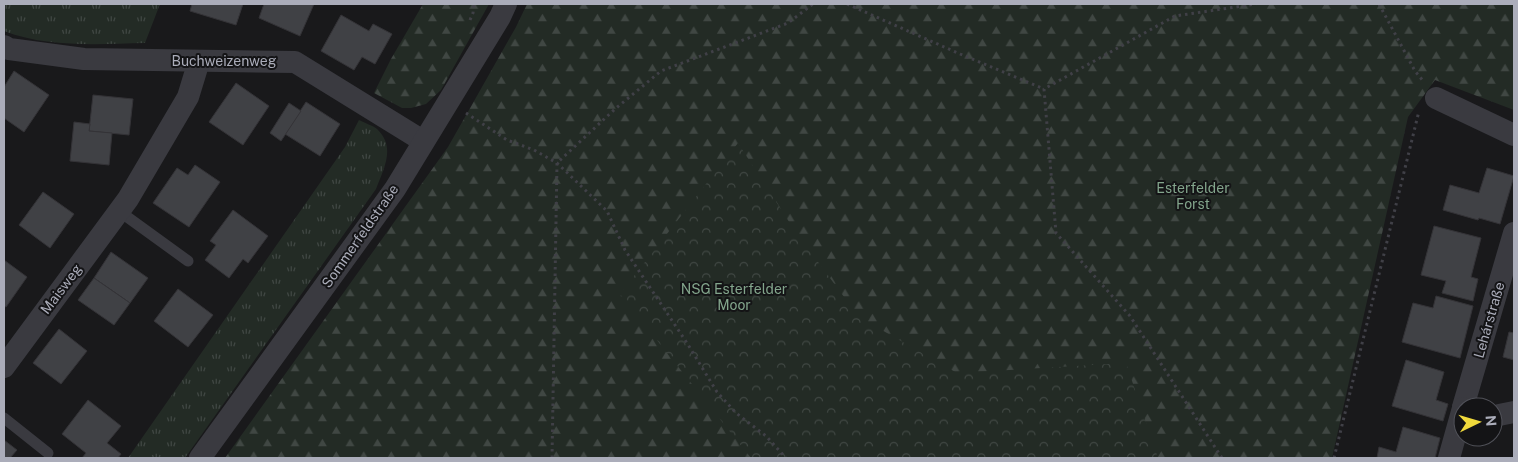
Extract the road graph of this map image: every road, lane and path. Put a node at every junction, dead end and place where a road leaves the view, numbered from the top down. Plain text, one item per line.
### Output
1 (506, 4) edge
2 (813, 4) edge
3 (847, 4) edge
4 (1256, 4) edge
5 (1379, 4) edge
6 (4, 46) edge
7 (199, 61) junction
8 (1044, 89) junction
9 (1428, 100) junction
10 (447, 104) junction
11 (1514, 134) edge
12 (423, 141) junction
13 (558, 164) junction
14 (119, 212) junction
15 (1514, 233) edge
16 (188, 261) dead end
17 (8, 352) edge
18 (1466, 397) edge
19 (4, 418) edge
20 (1453, 444) edge
21 (48, 453) dead end
22 (200, 458) edge
23 (552, 458) edge
24 (786, 458) edge
25 (1222, 458) edge
26 (1334, 458) edge
27 (1449, 458) edge

1 - 10 street, Sommerfeldstraße
2 - 13 path
3 - 8 path
4 - 8 path
5 - 9 path
6 - 7 street, Buchweizenweg
7 - 12 street, Buchweizenweg
7 - 14 street, Maisweg
8 - 25 path
9 - 11 street
9 - 26 path
10 - 12 street, Sommerfeldstraße
10 - 13 path
12 - 22 street, Sommerfeldstraße
13 - 23 path
13 - 24 path
14 - 16 lane
14 - 17 street, Maisweg
15 - 18 street, Lehárstraße
19 - 21 lane
20 - 27 street, Lehárstraße

